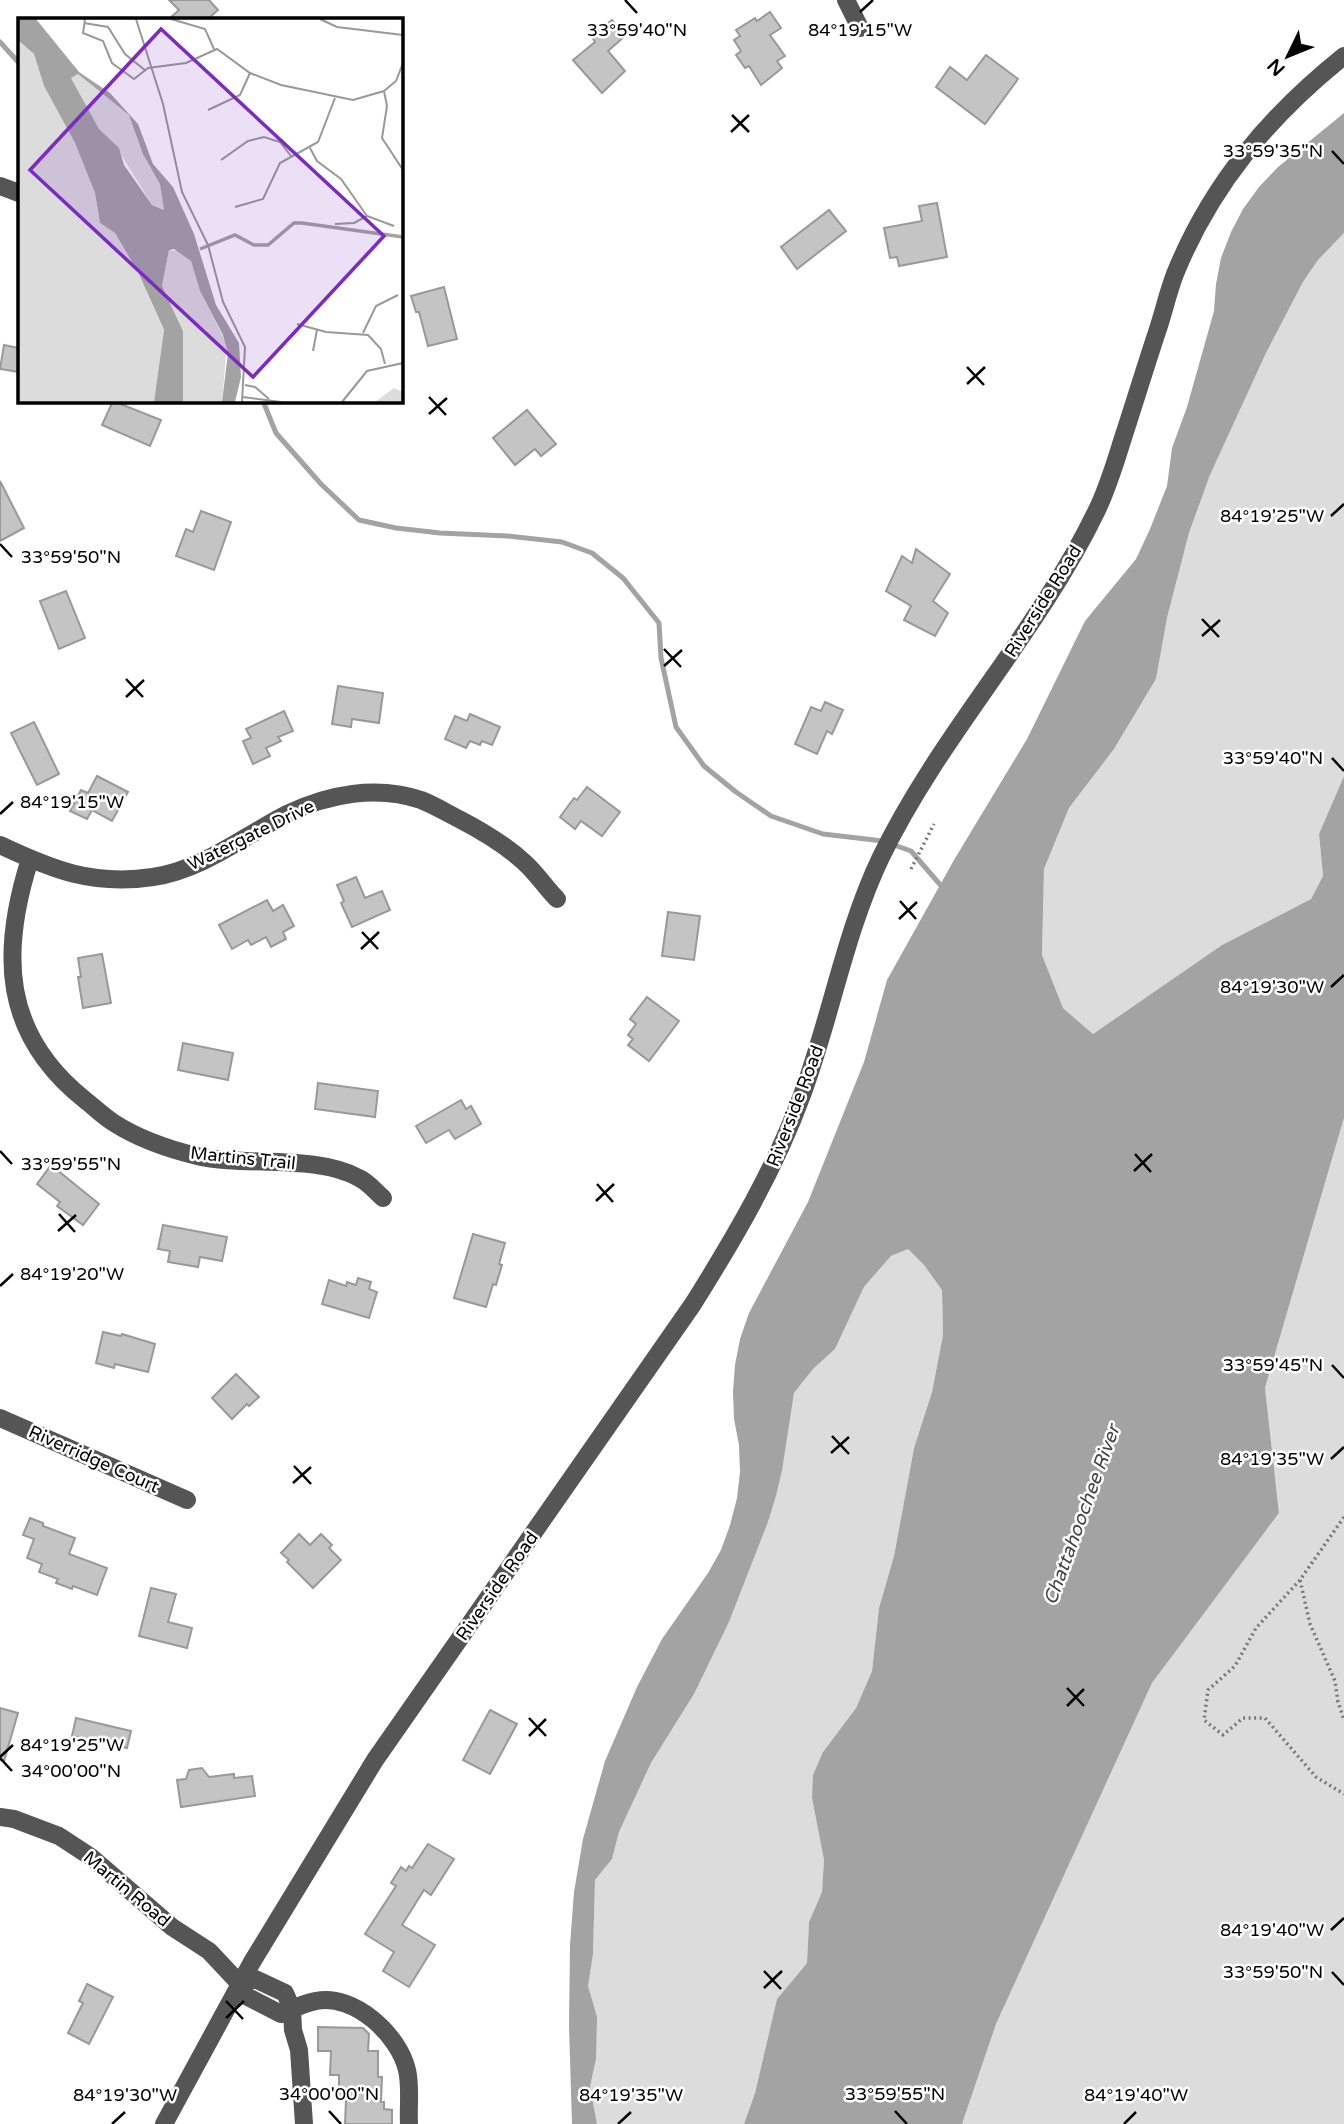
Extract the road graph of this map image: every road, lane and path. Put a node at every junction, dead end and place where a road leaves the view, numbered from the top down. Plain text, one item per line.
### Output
1 (846, 0) edge
2 (860, 28) dead end
3 (1344, 56) edge
4 (0, 186) edge
5 (18, 193) edge
6 (934, 824) dead end
7 (0, 845) edge
8 (30, 859) junction
9 (911, 869) dead end
10 (557, 899) dead end
11 (383, 1198) dead end
12 (0, 1418) edge
13 (187, 1500) dead end
14 (1344, 1517) edge
15 (1300, 1580) junction
16 (1344, 1720) edge
17 (1344, 1794) edge
18 (0, 1817) edge
19 (240, 1984) junction
20 (292, 2009) junction
21 (164, 2124) edge
22 (304, 2124) edge
23 (409, 2124) edge

1 - 2 street
3 - 19 street, Riverside Road
4 - 5 street
6 - 9 path
7 - 8 street, Watergate Drive
8 - 10 street, Watergate Drive
8 - 11 street, Martins Trail
12 - 13 street, Riverridge Court
14 - 15 path
15 - 16 path
15 - 17 path
18 - 19 street, Martin Road
19 - 20 street, Martin Road
19 - 21 street, Riverside Road
20 - 22 street
20 - 23 street

